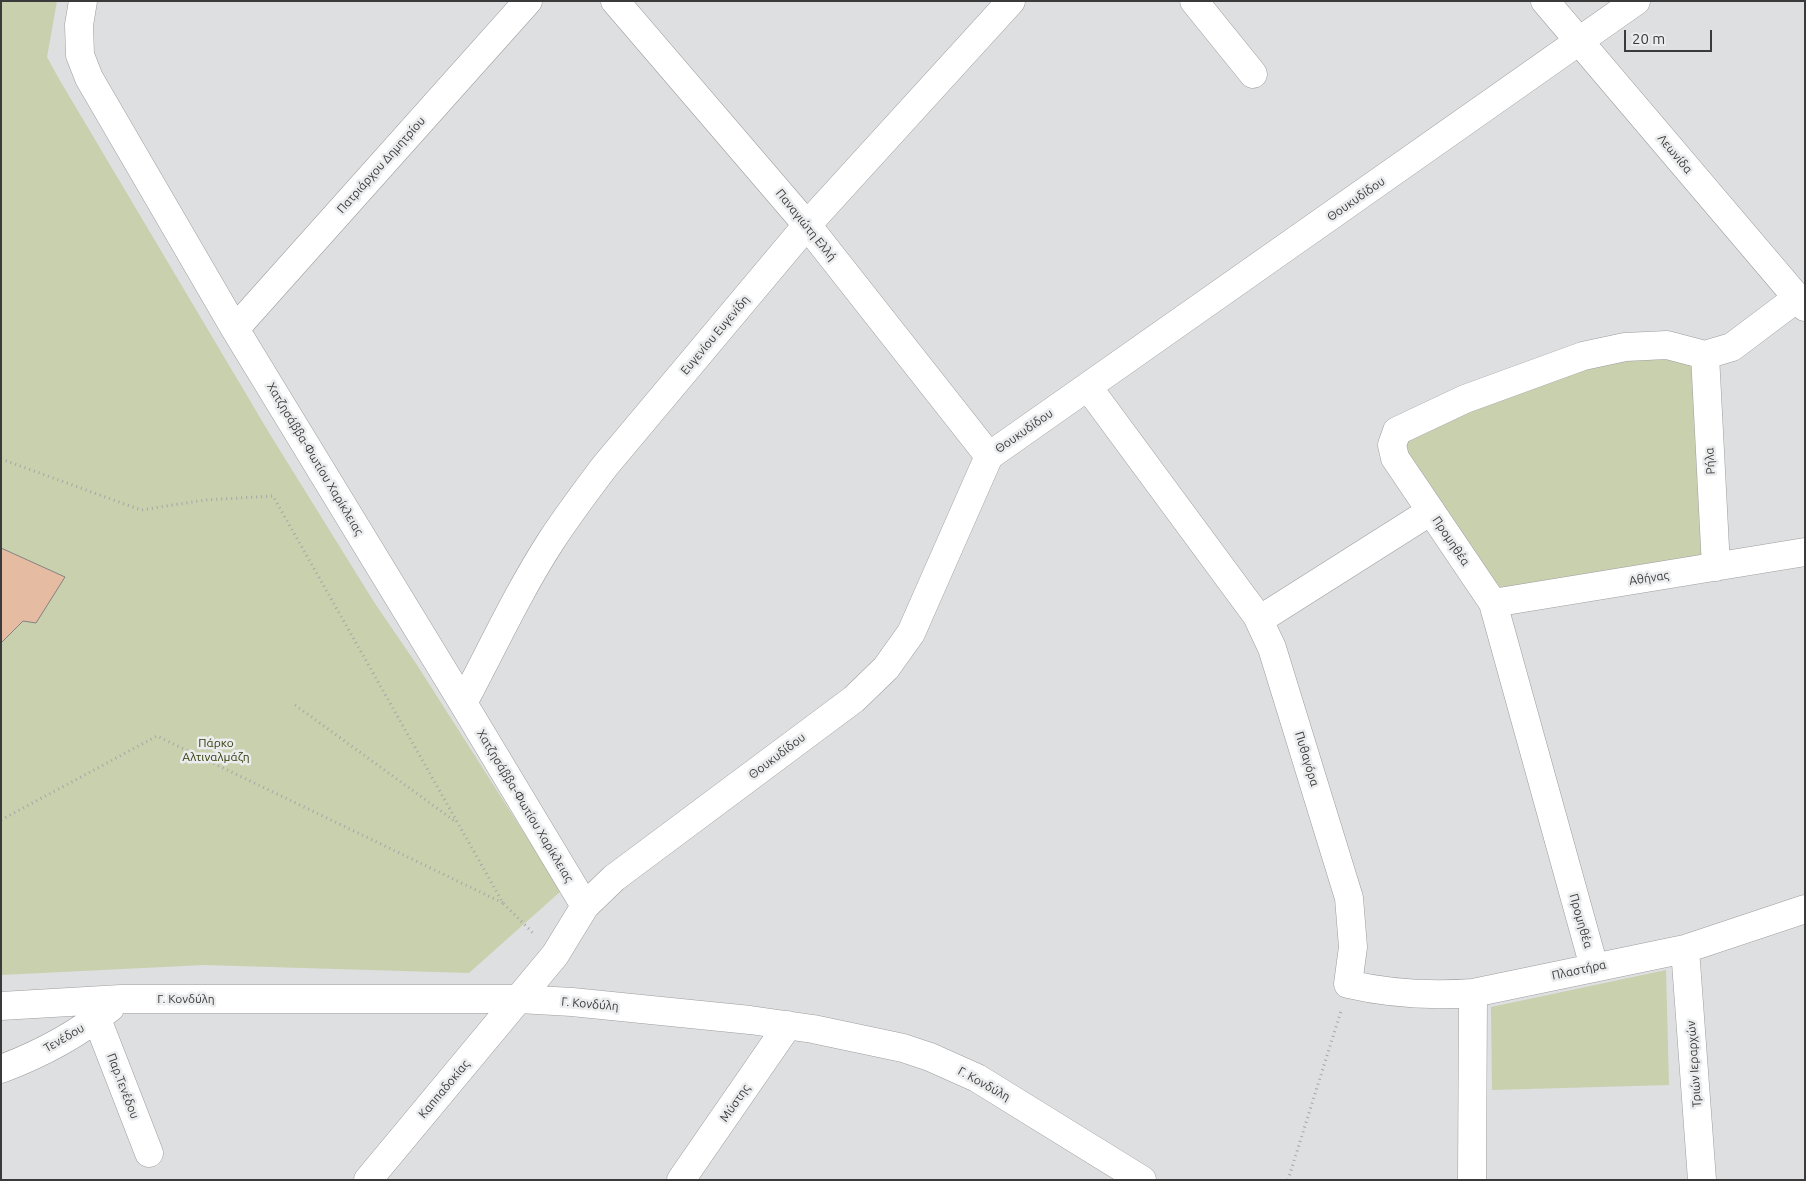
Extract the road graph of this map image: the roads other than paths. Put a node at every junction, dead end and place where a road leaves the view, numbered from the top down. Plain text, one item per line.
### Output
1 (83, 1) edge
2 (528, 1) edge
3 (615, 1) edge
4 (1011, 1) edge
5 (1194, 1) edge
6 (1545, 1) edge
7 (1636, 1) edge
8 (1580, 41) junction
9 (1253, 74) dead end
10 (807, 225) junction
11 (1801, 302) edge
12 (235, 329) junction
13 (1705, 355) junction
14 (1088, 387) junction
15 (989, 456) junction
16 (1431, 511) junction
17 (1805, 552) edge
18 (1716, 567) junction
19 (1493, 603) junction
20 (1259, 620) junction
21 (464, 703) junction
22 (584, 906) junction
23 (1805, 909) edge
24 (1685, 948) junction
25 (1594, 967) junction
26 (1348, 984) joint
27 (1473, 993) junction
28 (121, 999) junction
29 (519, 999) junction
30 (1, 1006) edge
31 (97, 1018) junction
32 (788, 1025) junction
33 (1, 1068) edge
34 (149, 1152) dead end
35 (368, 1180) edge
36 (681, 1180) edge
37 (1142, 1180) edge
38 (1472, 1180) edge
39 (1702, 1180) edge

1 - 12 street, Χατζησάββα-Φωτίου Χαρίκλειας
2 - 12 street, Πατριάρχου Δημητρίου
3 - 10 street, Παναγιώτη Ελλή
4 - 10 street, Ευγενίου Ευγενίδη
5 - 9 street
6 - 8 street, Λεωνίδα
7 - 8 street, Θουκυδίδου
8 - 11 street, Λεωνίδα
8 - 14 street, Θουκυδίδου
10 - 15 street, Παναγιώτη Ελλή
10 - 21 street, Ευγενίου Ευγενίδη
11 - 13 street
12 - 21 street, Χατζησάββα-Φωτίου Χαρίκλειας
13 - 16 street, Προμηθέα
13 - 18 street, Ρήλα
14 - 15 street, Θουκυδίδου
14 - 20 street, Πυθαγόρα
15 - 22 street, Θουκυδίδου
16 - 19 street, Προμηθέα
16 - 20 street
17 - 18 street, Αθήνας
18 - 19 street, Αθήνας
19 - 25 street, Προμηθέα
20 - 26 street, Πυθαγόρα
21 - 22 street, Χατζησάββα-Φωτίου Χαρίκλειας
22 - 29 street, Θουκυδίδου
23 - 24 street, Πλαστήρα
24 - 25 street, Πλαστήρα
24 - 39 street, Τριών Ιεραρχών
25 - 27 street, Πλαστήρα
26 - 27 street, Πλαστήρα
27 - 38 street
28 - 29 street, Γ. Κονδύλη
28 - 30 street, Γ. Κονδύλη
28 - 31 street, Τενέδου
29 - 32 street, Γ. Κονδύλη
29 - 35 street, Καππαδοκίας
31 - 33 street, Τενέδου
31 - 34 street, Παρ.Τενέδου
32 - 36 street, Μύστης
32 - 37 street, Γ. Κονδύλη

